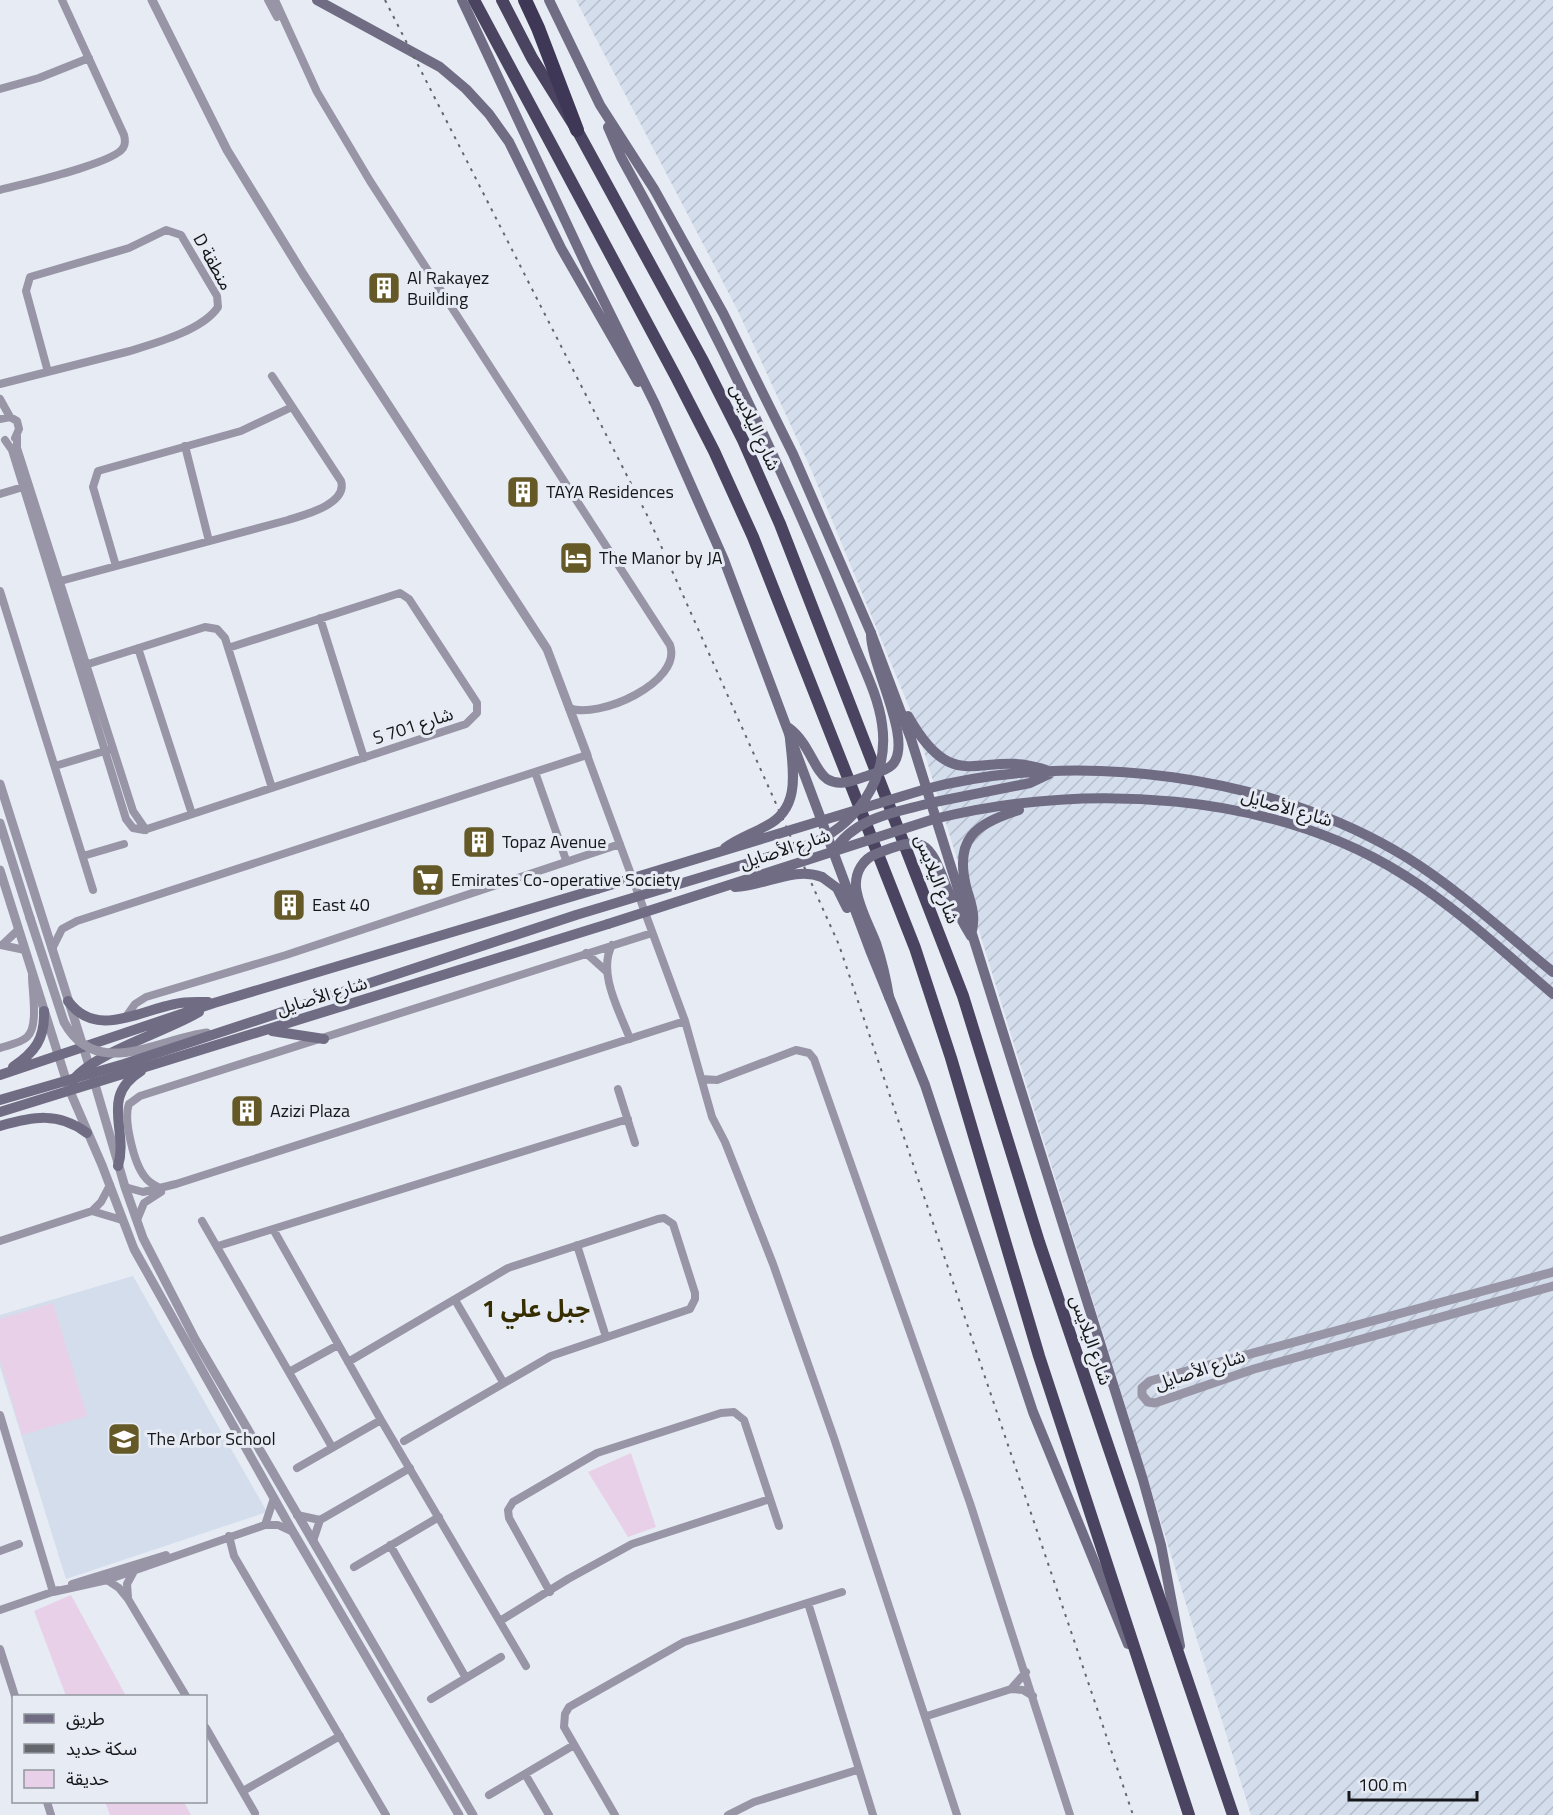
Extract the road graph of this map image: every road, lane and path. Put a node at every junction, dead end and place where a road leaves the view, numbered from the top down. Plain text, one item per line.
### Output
1 (62, 0) edge
2 (152, 0) edge
3 (268, 0) edge
4 (274, 0) edge
5 (317, 0) edge
6 (462, 0) edge
7 (474, 0) edge
8 (502, 0) edge
9 (525, 0) edge
10 (549, 0) edge
11 (285, 25) junction
12 (89, 57) junction
13 (0, 89) edge
14 (606, 117) junction
15 (577, 130) junction
16 (0, 190) edge
17 (48, 372) junction
18 (272, 376) dead end
19 (0, 384) edge
20 (0, 399) edge
21 (655, 404) junction
22 (292, 407) junction
23 (10, 417) junction
24 (0, 419) edge
25 (17, 436) junction
26 (2, 439) edge
27 (185, 446) junction
28 (23, 487) junction
29 (0, 494) edge
30 (209, 541) junction
31 (116, 566) junction
32 (56, 582) junction
33 (0, 591) edge
34 (320, 618) junction
35 (871, 633) junction
36 (138, 648) junction
37 (228, 648) junction
38 (83, 666) junction
39 (893, 691) junction
40 (569, 708) junction
41 (789, 728) junction
42 (109, 750) junction
43 (586, 755) junction
44 (364, 758) junction
45 (55, 766) junction
46 (535, 772) junction
47 (1051, 772) junction
48 (0, 784) edge
49 (272, 788) junction
50 (926, 789) junction
51 (930, 803) junction
52 (1032, 803) junction
53 (192, 814) junction
54 (934, 819) junction
55 (823, 820) junction
56 (0, 823) edge
57 (124, 844) dead end
58 (620, 844) junction
59 (834, 851) junction
60 (720, 853) junction
61 (83, 856) junction
62 (566, 860) junction
63 (0, 870) edge
64 (723, 887) junction
65 (93, 890) dead end
66 (18, 930) junction
67 (652, 933) junction
68 (971, 936) junction
69 (1, 945) edge
70 (612, 945) junction
71 (25, 950) junction
72 (870, 950) junction
73 (51, 952) junction
74 (585, 953) junction
75 (606, 971) junction
76 (1553, 972) edge
77 (32, 974) junction
78 (1553, 994) edge
79 (889, 997) junction
80 (68, 1001) junction
81 (214, 1003) junction
82 (44, 1011) junction
83 (125, 1018) junction
84 (685, 1021) junction
85 (269, 1030) junction
86 (217, 1033) junction
87 (324, 1039) junction
88 (630, 1039) junction
89 (82, 1046) junction
90 (0, 1048) edge
91 (57, 1055) junction
92 (88, 1064) junction
93 (148, 1067) junction
94 (1, 1075) edge
95 (702, 1080) junction
96 (94, 1081) junction
97 (69, 1089) junction
98 (618, 1089) dead end
99 (0, 1100) edge
100 (0, 1112) edge
101 (628, 1119) junction
102 (0, 1126) edge
103 (87, 1133) junction
104 (635, 1143) dead end
105 (118, 1166) junction
106 (176, 1184) junction
107 (110, 1185) junction
108 (125, 1187) junction
109 (160, 1188) junction
110 (92, 1211) junction
111 (122, 1220) junction
112 (202, 1221) dead end
113 (136, 1222) junction
114 (273, 1229) junction
115 (0, 1241) edge
116 (577, 1245) junction
117 (218, 1246) junction
118 (1553, 1272) edge
119 (1553, 1286) edge
120 (454, 1300) junction
121 (606, 1337) junction
122 (338, 1345) junction
123 (348, 1362) junction
124 (290, 1372) junction
125 (503, 1382) junction
126 (0, 1415) edge
127 (381, 1420) junction
128 (404, 1441) dead end
129 (332, 1447) junction
130 (297, 1468) dead end
131 (410, 1468) junction
132 (274, 1498) junction
133 (770, 1499) junction
134 (297, 1515) junction
135 (439, 1517) junction
136 (320, 1520) junction
137 (265, 1525) junction
138 (779, 1526) dead end
139 (293, 1532) junction
140 (229, 1536) junction
141 (313, 1541) junction
142 (19, 1545) dead end
143 (390, 1545) junction
144 (0, 1551) edge
145 (176, 1554) junction
146 (354, 1567) dead end
147 (134, 1571) junction
148 (106, 1580) junction
149 (53, 1592) junction
150 (550, 1592) junction
151 (842, 1592) dead end
152 (128, 1599) junction
153 (808, 1603) junction
154 (0, 1610) edge
155 (500, 1621) junction
156 (0, 1649) edge
157 (501, 1656) dead end
158 (1183, 1661) junction
159 (526, 1666) dead end
160 (1026, 1672) junction
161 (1143, 1673) junction
162 (466, 1678) junction
163 (1011, 1689) junction
164 (15, 1695) edge
165 (185, 1695) edge
166 (1033, 1696) junction
167 (431, 1699) dead end
168 (927, 1716) junction
169 (207, 1730) edge
170 (340, 1736) junction
171 (574, 1745) junction
172 (857, 1770) junction
173 (525, 1774) junction
174 (243, 1791) junction
175 (489, 1795) dead end
176 (255, 1813) dead end
177 (387, 1815) edge
178 (459, 1815) edge
179 (473, 1815) edge
180 (549, 1815) edge
181 (615, 1815) edge
182 (728, 1815) edge
183 (873, 1815) edge
184 (957, 1815) edge
185 (1070, 1815) edge
186 (1189, 1815) edge
187 (1233, 1815) edge

1 - 12 street
2 - 40 street
3 - 11 street
4 - 11 street
5 - 21 main road
6 - 21 main road
7 - 161 highway
8 - 15 highway, شارع اليلايس
9 - 15 highway
10 - 14 main road
11 - 40 street
12 - 13 street
12 - 16 street
14 - 35 main road
14 - 86 main road, bridge
15 - 158 highway, شارع اليلايس
17 - 17 street, D منطقة
17 - 19 street, D منطقة
18 - 22 street
20 - 23 street
21 - 41 main road
22 - 27 street
22 - 30 street
23 - 24 street
23 - 25 street
25 - 26 street
25 - 32 street
26 - 28 street
27 - 30 street
27 - 31 street
28 - 29 street
28 - 32 street
30 - 31 street
31 - 32 street
32 - 38 street
33 - 45 street
34 - 37 street, S 701 شارع
34 - 44 street
34 - 44 street, S 701 شارع
35 - 39 main road, bridge
35 - 41 main road, bridge
36 - 37 street
36 - 38 street
36 - 53 street
37 - 49 street
38 - 42 street
39 - 47 main road
39 - 50 main road
40 - 43 street
41 - 55 main road, bridge
41 - 60 main road, bridge
42 - 45 street
42 - 53 street, S 701 شارع
43 - 46 street
43 - 58 street
44 - 49 street, S 701 شارع
45 - 61 street
46 - 62 street
46 - 73 street
47 - 50 main road, شارع الأصايل
47 - 51 main road
47 - 76 main road, شارع الأصايل
48 - 73 street
49 - 53 street, S 701 شارع
50 - 51 main road, bridge
50 - 55 main road, شارع الأصايل, bridge
51 - 54 main road, bridge
51 - 59 main road, bridge
52 - 54 main road, شارع الأصايل
52 - 68 main road
52 - 78 main road, شارع الأصايل
54 - 59 main road, شارع الأصايل, bridge
54 - 68 main road, bridge
55 - 59 main road, bridge
55 - 60 main road, شارع الأصايل, bridge
56 - 86 street, bridge
57 - 61 street
58 - 62 street
58 - 67 street
59 - 64 main road, شارع الأصايل, bridge
59 - 72 main road
60 - 81 main road, شارع الأصايل, bridge
61 - 65 street
62 - 83 street
63 - 66 street
64 - 72 main road, bridge
64 - 85 main road, شارع الأصايل, bridge
66 - 69 street
66 - 71 street
67 - 70 street
67 - 84 street
68 - 79 main road, bridge
68 - 158 main road
69 - 71 street
70 - 74 street
70 - 75 street
71 - 77 street
72 - 79 main road, bridge
73 - 80 street
74 - 75 street
74 - 87 street
75 - 88 street
77 - 82 street
77 - 90 street
79 - 161 main road
80 - 83 main road
80 - 89 street
81 - 83 main road
81 - 89 main road, شارع الأصايل
81 - 92 main road
82 - 91 street
82 - 94 main road
84 - 88 street
84 - 95 street
85 - 87 main road
85 - 93 main road, شارع الأصايل
86 - 99 main road, bridge
87 - 109 street
88 - 106 street
89 - 91 main road, شارع الأصايل
89 - 92 street
91 - 94 main road, شارع الأصايل
91 - 97 street
92 - 96 street
92 - 97 main road
93 - 96 main road, شارع الأصايل
93 - 105 main road
95 - 160 street
95 - 168 street
96 - 97 main road, شارع الأصايل
96 - 105 street
97 - 100 main road, شارع الأصايل
97 - 103 street
98 - 101 street
101 - 104 street
101 - 114 street
102 - 103 main road
103 - 107 street
105 - 108 street
106 - 109 street
106 - 113 street
107 - 110 street
107 - 111 street
108 - 109 street
108 - 113 street
110 - 111 street
110 - 115 street
111 - 132 street
112 - 117 street
113 - 134 street
114 - 117 street
114 - 122 street
116 - 120 street
116 - 121 street
116 - 121 street
117 - 124 street
118 - 119 street, شارع الأصايل
120 - 123 street
120 - 125 street
121 - 125 street
122 - 123 street
122 - 124 street
123 - 127 street
124 - 129 street
125 - 128 street
126 - 149 street
127 - 129 street
127 - 131 street
129 - 130 street
131 - 135 street
131 - 136 street
132 - 137 street
132 - 139 street
133 - 138 street
133 - 150 street
133 - 150 street
134 - 136 street
134 - 141 street
135 - 143 street
135 - 155 street
136 - 141 street
137 - 139 street
137 - 140 street
139 - 178 street
140 - 145 street
140 - 170 street
141 - 179 street
142 - 144 street
143 - 146 street
143 - 162 street
145 - 147 street
145 - 149 street
147 - 148 street
147 - 152 street
148 - 149 street
148 - 152 street
149 - 154 street
150 - 155 street
151 - 153 street
152 - 165 street
153 - 171 street
153 - 172 street
155 - 159 street
156 - 164 street
157 - 162 street
158 - 187 highway, شارع اليلايس
160 - 163 street
160 - 166 street
161 - 186 highway
162 - 167 street
163 - 166 street
163 - 168 street
166 - 185 street
168 - 184 street
169 - 174 street
170 - 174 street
170 - 177 street
171 - 173 street
171 - 181 street
172 - 182 street
172 - 183 street
173 - 175 street
173 - 180 street
174 - 176 street

